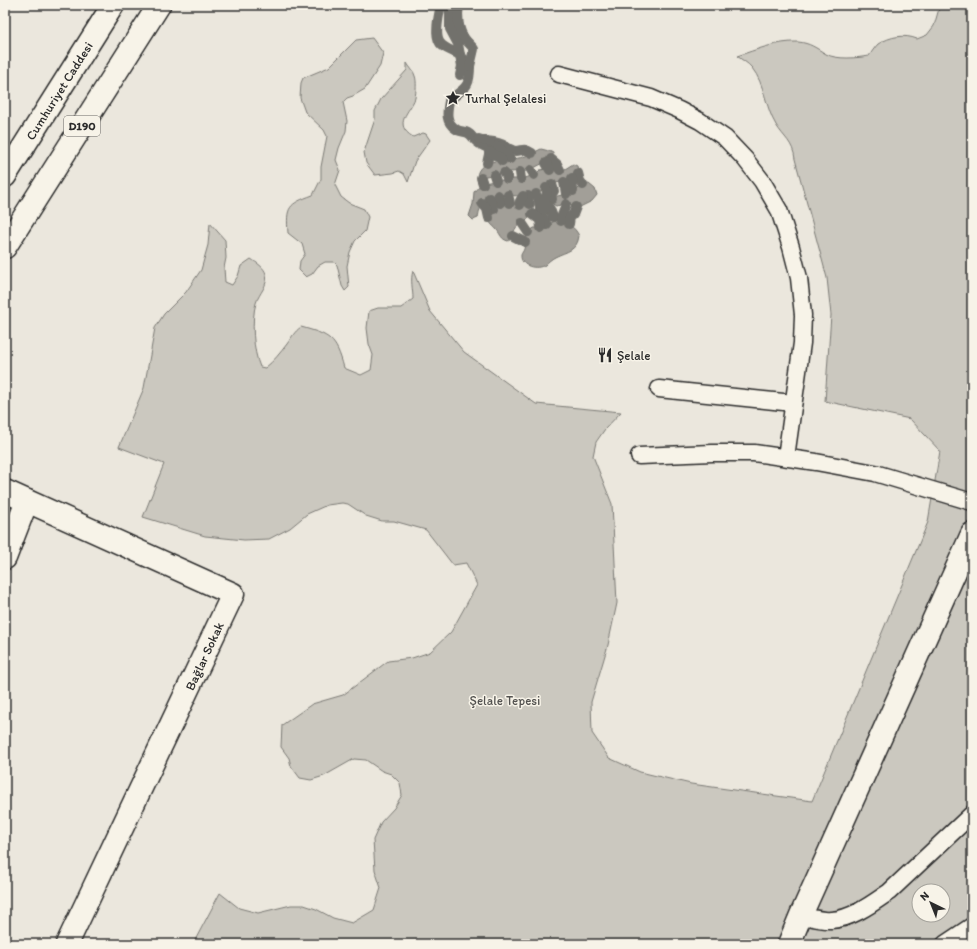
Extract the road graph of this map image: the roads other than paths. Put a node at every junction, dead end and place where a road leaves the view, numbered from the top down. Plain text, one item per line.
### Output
1 (114, 5) edge
2 (159, 5) edge
3 (559, 74) dead end
4 (5, 176) edge
5 (5, 247) edge
6 (659, 389) dead end
7 (794, 403) junction
8 (639, 456) dead end
9 (786, 457) junction
10 (5, 491) edge
11 (27, 501) junction
12 (972, 502) edge
13 (972, 534) edge
14 (5, 558) edge
15 (972, 814) edge
16 (801, 915) junction
17 (972, 926) edge
18 (67, 944) edge
19 (789, 944) edge
20 (945, 944) edge

1 - 4 main road, Cumhuriyet Caddesi / D190
2 - 5 main road, D190
3 - 7 lane
6 - 7 lane
7 - 9 lane
8 - 9 lane
9 - 12 lane
10 - 11 main road, Bağlar Sokak
11 - 14 main road
11 - 18 main road, Bağlar Sokak
13 - 16 main road
15 - 16 lane
16 - 19 main road
17 - 20 lane

